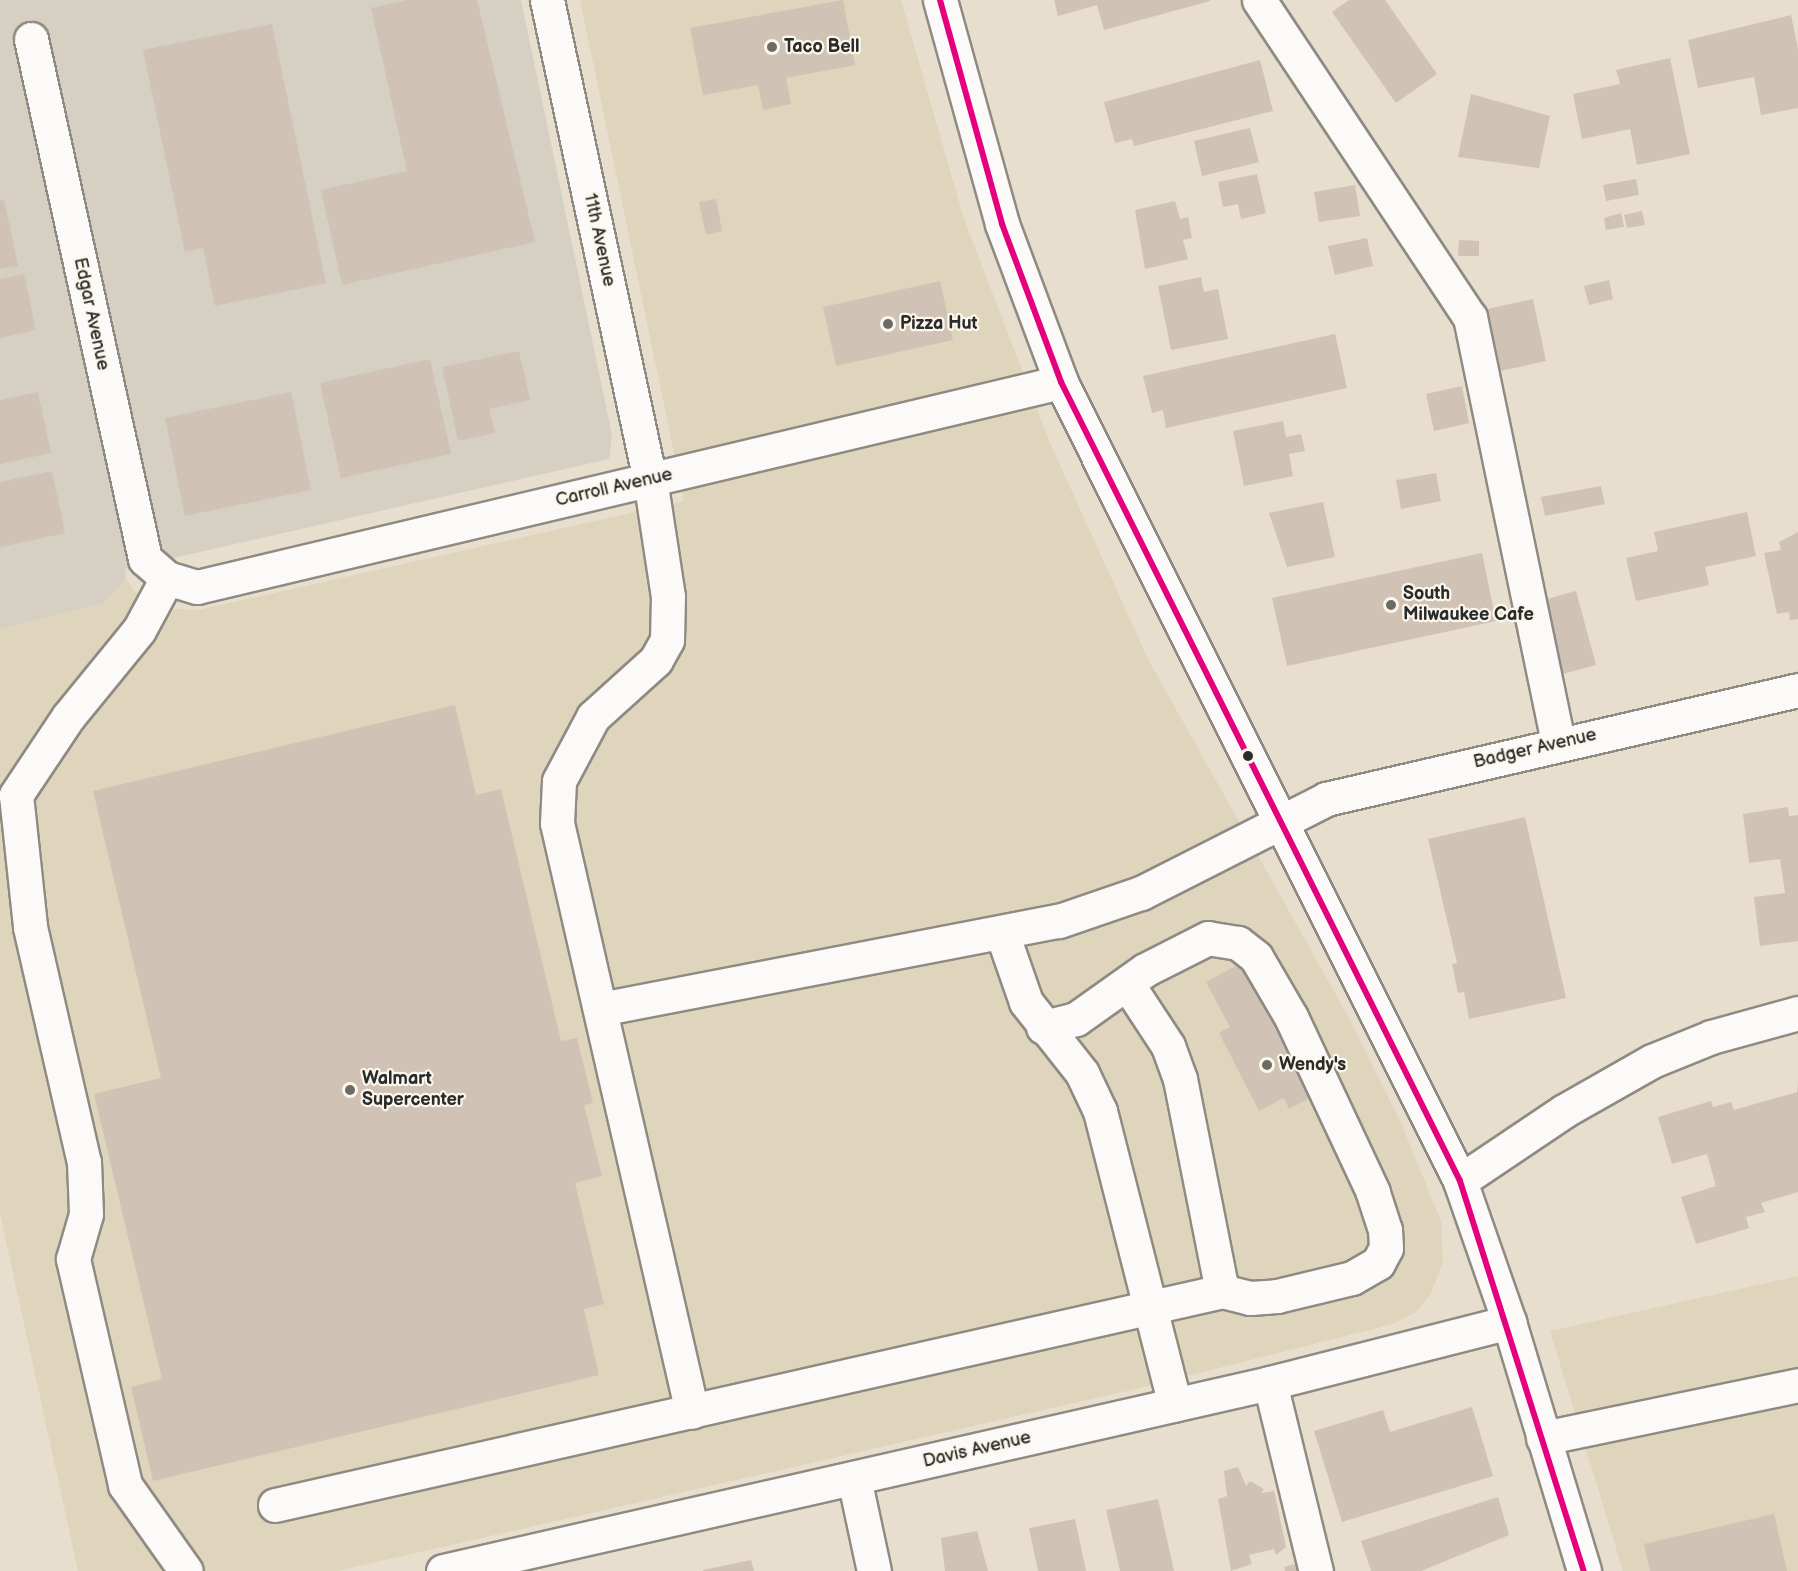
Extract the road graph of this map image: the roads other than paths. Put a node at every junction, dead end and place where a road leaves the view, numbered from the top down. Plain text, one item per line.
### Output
1 (547, 0) edge
2 (940, 0) edge
3 (1259, 0) edge
4 (31, 39) dead end
5 (1061, 382) junction
6 (650, 479) junction
7 (167, 579) junction
8 (1798, 690) edge
9 (1557, 743) junction
10 (1276, 820) junction
11 (1002, 933) junction
12 (1128, 984) junction
13 (600, 1009) junction
14 (1798, 1013) edge
15 (1043, 1027) junction
16 (1460, 1181) junction
17 (1222, 1291) junction
18 (1153, 1309) junction
19 (1509, 1322) junction
20 (1270, 1383) junction
21 (1798, 1385) edge
22 (1175, 1405) junction
23 (692, 1412) junction
24 (1543, 1438) junction
25 (854, 1478) junction
26 (275, 1505) dead end
27 (186, 1571) edge
28 (443, 1571) edge
29 (874, 1571) edge
30 (1316, 1571) edge
31 (1584, 1571) edge

1 - 6 street, 11th Avenue
2 - 5 street
3 - 9 street
4 - 7 street, Edgar Avenue
5 - 6 street, Carroll Avenue
5 - 10 street
6 - 7 street, Carroll Avenue
6 - 13 street, 11th Avenue
7 - 27 street
8 - 9 street, Badger Avenue
9 - 10 street, Badger Avenue
10 - 11 street, Badger Avenue
10 - 16 street
11 - 13 street, Badger Avenue
11 - 15 street
12 - 15 street
12 - 17 street
12 - 17 street
13 - 23 street, 11th Avenue
14 - 16 street
15 - 18 street
16 - 19 street
17 - 18 street
18 - 22 street
18 - 23 street
19 - 20 street, Davis Avenue
19 - 24 street
20 - 22 street, Davis Avenue
20 - 30 street
21 - 24 street
22 - 25 street, Davis Avenue
23 - 26 street
24 - 31 street
25 - 28 street, Davis Avenue
25 - 29 street

